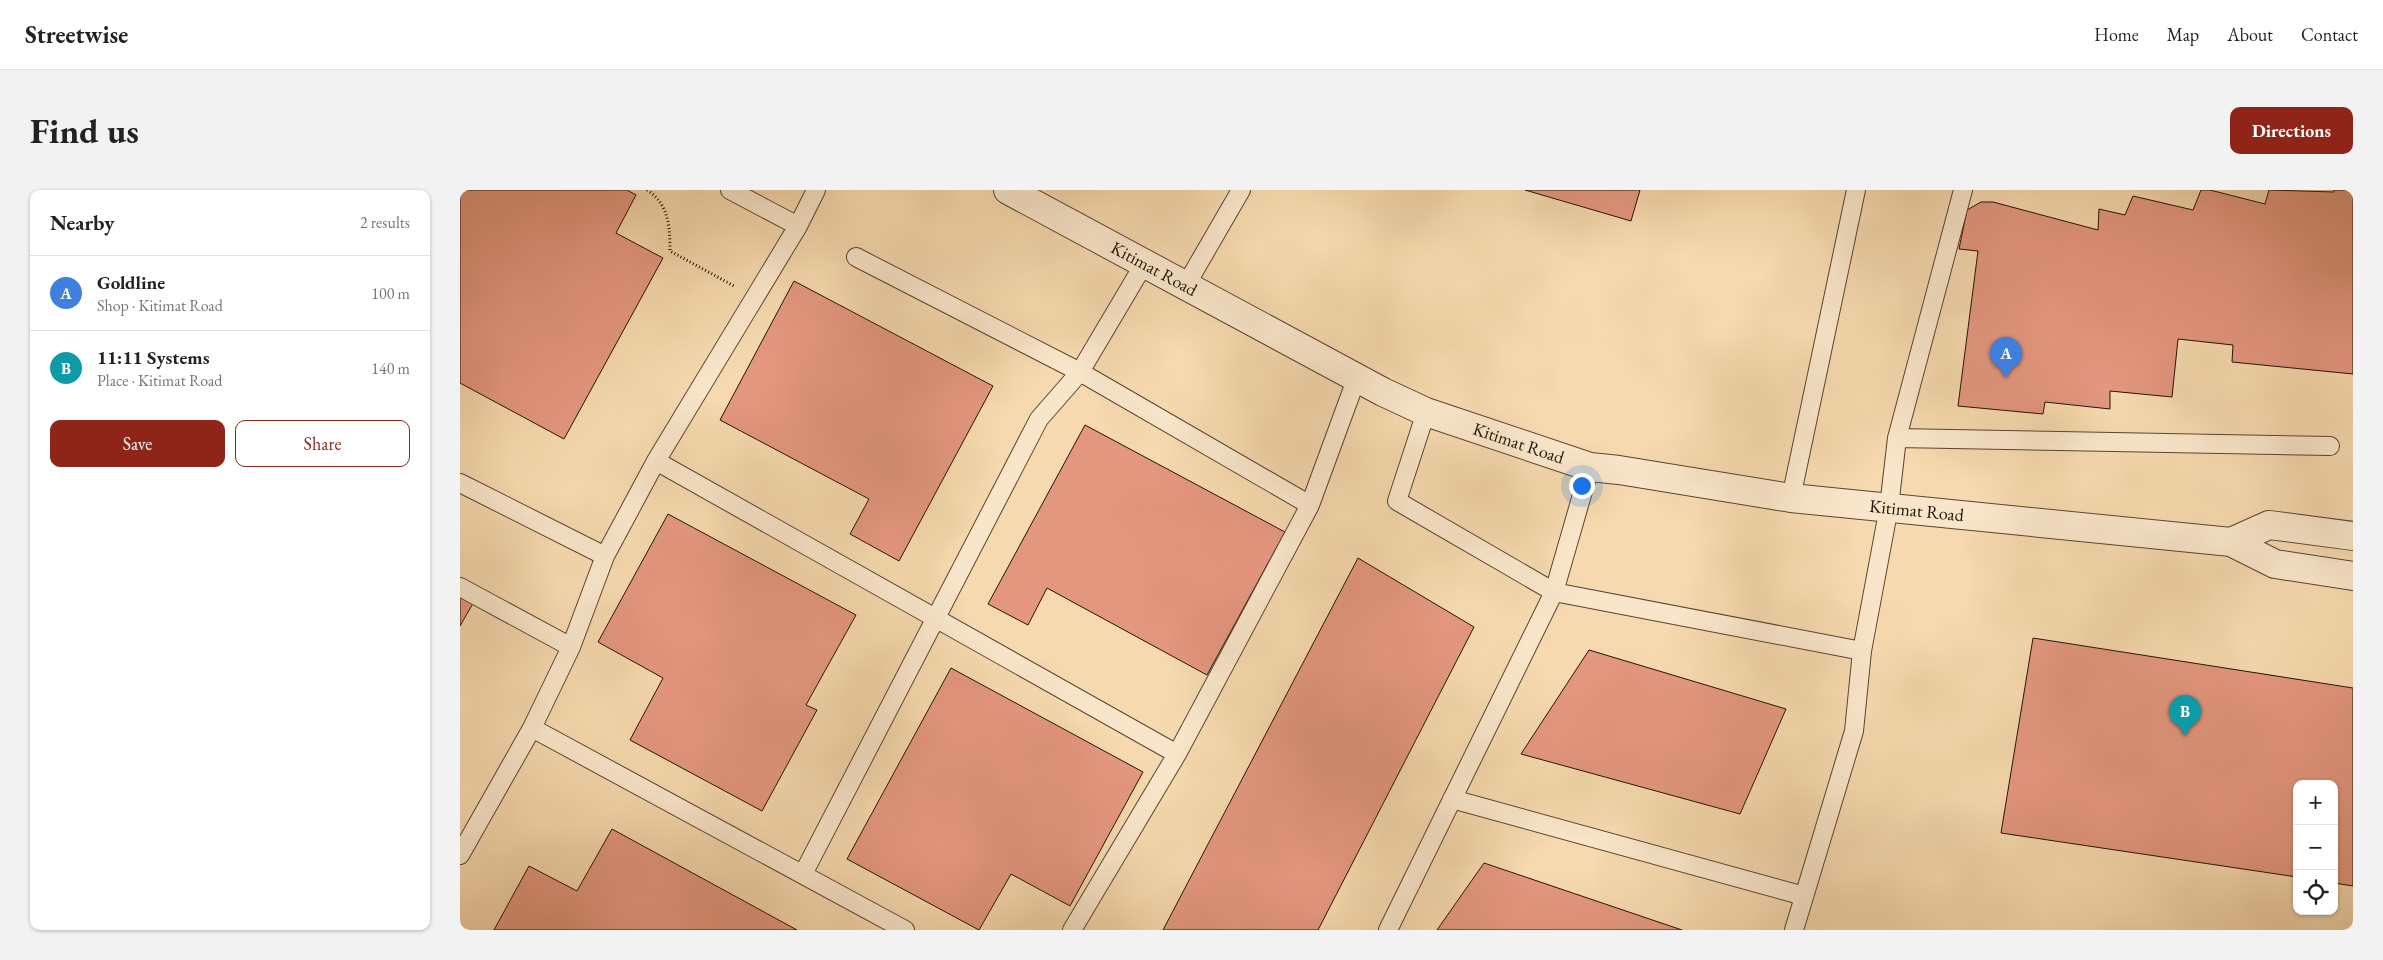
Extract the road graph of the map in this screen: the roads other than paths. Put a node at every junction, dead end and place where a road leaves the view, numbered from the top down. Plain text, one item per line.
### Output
1 (730, 190) edge
2 (816, 190) edge
3 (1008, 190) edge
4 (1241, 190) edge
5 (1856, 190) edge
6 (1963, 190) edge
7 (798, 226) junction
8 (856, 257) dead end
9 (1144, 264) junction
10 (1186, 285) junction
11 (1080, 372) junction
12 (1357, 377) junction
13 (1426, 412) junction
14 (1897, 438) junction
15 (2330, 446) dead end
16 (656, 461) junction
17 (1590, 467) junction
18 (460, 483) edge
19 (1791, 498) junction
20 (1310, 505) junction
21 (1889, 507) junction
22 (2353, 536) edge
23 (2231, 542) junction
24 (605, 556) junction
25 (2353, 576) edge
26 (460, 587) edge
27 (1554, 592) junction
28 (935, 617) junction
29 (571, 647) junction
30 (1862, 651) junction
31 (532, 728) junction
32 (1177, 754) junction
33 (1452, 799) junction
34 (460, 855) edge
35 (803, 874) junction
36 (1804, 896) junction
37 (905, 930) edge
38 (1072, 930) edge
39 (1388, 930) edge
40 (1794, 930) edge

1 - 7 lane
2 - 7 lane
3 - 9 street, Kitimat Road
4 - 10 lane
5 - 19 lane
6 - 14 lane
7 - 16 lane
8 - 11 lane
9 - 10 street, Kitimat Road
9 - 11 lane
10 - 12 street, Kitimat Road
11 - 20 lane
11 - 28 lane
12 - 13 street, Kitimat Road
12 - 20 lane
13 - 17 street, Kitimat Road
13 - 27 lane
14 - 15 lane
14 - 21 lane
16 - 24 lane
16 - 28 lane
17 - 19 street, Kitimat Road
17 - 27 lane
18 - 24 lane
19 - 21 street, Kitimat Road
20 - 32 lane
21 - 23 street, Kitimat Road
21 - 30 lane
22 - 23 street, Kitimat Road
23 - 25 street, Kitimat Road
24 - 29 lane
26 - 29 lane
27 - 30 lane
27 - 33 lane
28 - 32 lane
28 - 35 lane
29 - 31 lane
30 - 36 lane
31 - 34 lane
31 - 35 lane
32 - 38 lane
33 - 36 lane
33 - 39 lane
35 - 37 lane
36 - 40 lane

